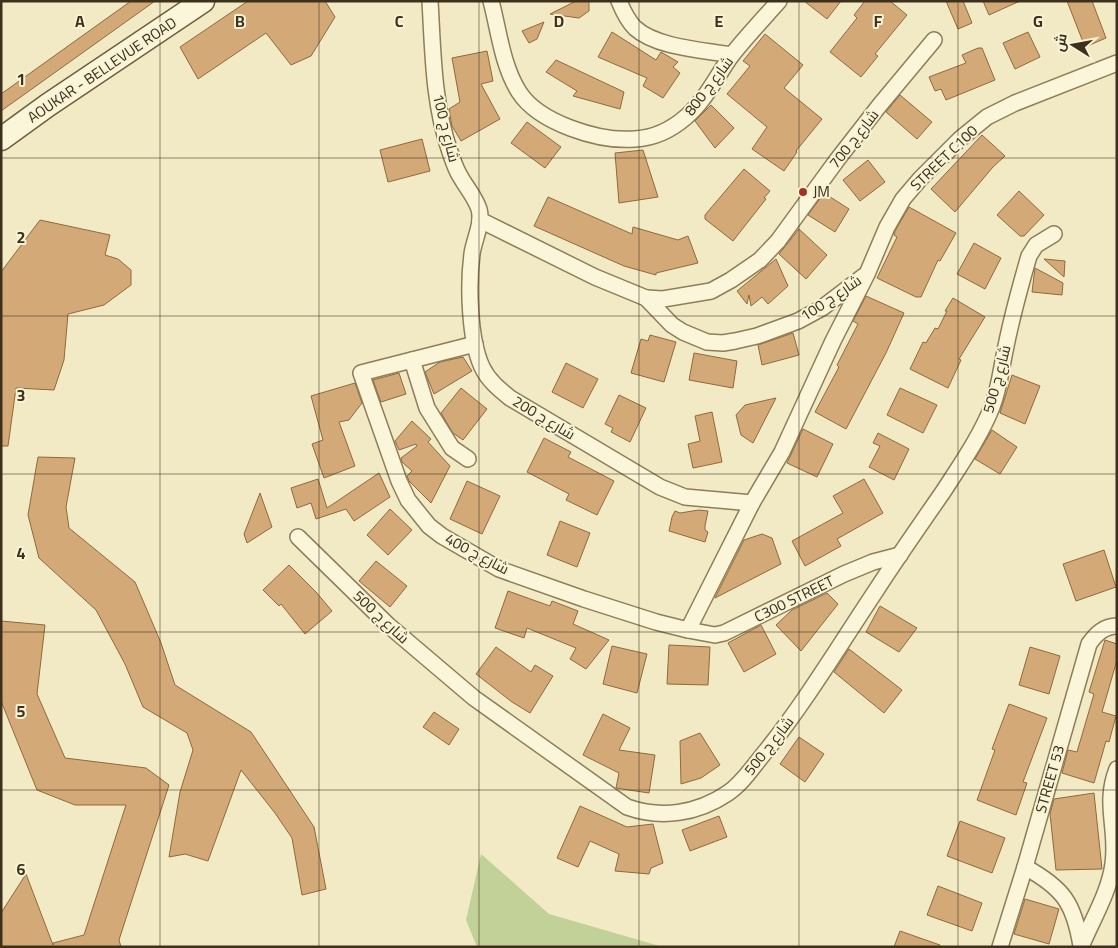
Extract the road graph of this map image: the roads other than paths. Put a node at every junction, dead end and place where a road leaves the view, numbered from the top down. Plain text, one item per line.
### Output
1 (203, 1) edge
2 (430, 1) edge
3 (491, 1) edge
4 (619, 1) edge
5 (779, 1) edge
6 (934, 40) dead end
7 (732, 55) junction
8 (1117, 63) edge
9 (1, 138) edge
10 (480, 220) junction
11 (1054, 234) dead end
12 (867, 274) junction
13 (646, 298) junction
14 (475, 344) junction
15 (412, 360) junction
16 (468, 459) dead end
17 (752, 503) junction
18 (298, 537) dead end
19 (900, 555) junction
20 (1117, 626) edge
21 (688, 630) junction
22 (1117, 769) edge
23 (1025, 867) junction
24 (1000, 947) edge
25 (1081, 947) edge

1 - 9 street, AOUKAR - BELLEVUE ROAD
2 - 10 street, شارع ج 100
3 - 7 street, شارع ج 800
4 - 7 street
5 - 7 street, شارع ج 800
6 - 13 street, شارع ج 700
8 - 12 street, STREET C100
10 - 13 street, شارع ج 100
10 - 14 street, شارع ج 200
11 - 19 street, شارع ج 500
12 - 13 street, شارع ج 100
12 - 17 street, شارع ج 100
14 - 15 street
14 - 17 street, شارع ج 200
15 - 16 street
15 - 21 street, شارع ج 400
17 - 21 street, شارع ج 100
18 - 19 street, شارع ج 500
19 - 21 street, C300 STREET
20 - 23 street, STREET 53
22 - 25 street
23 - 24 street, STREET 53
23 - 25 street

